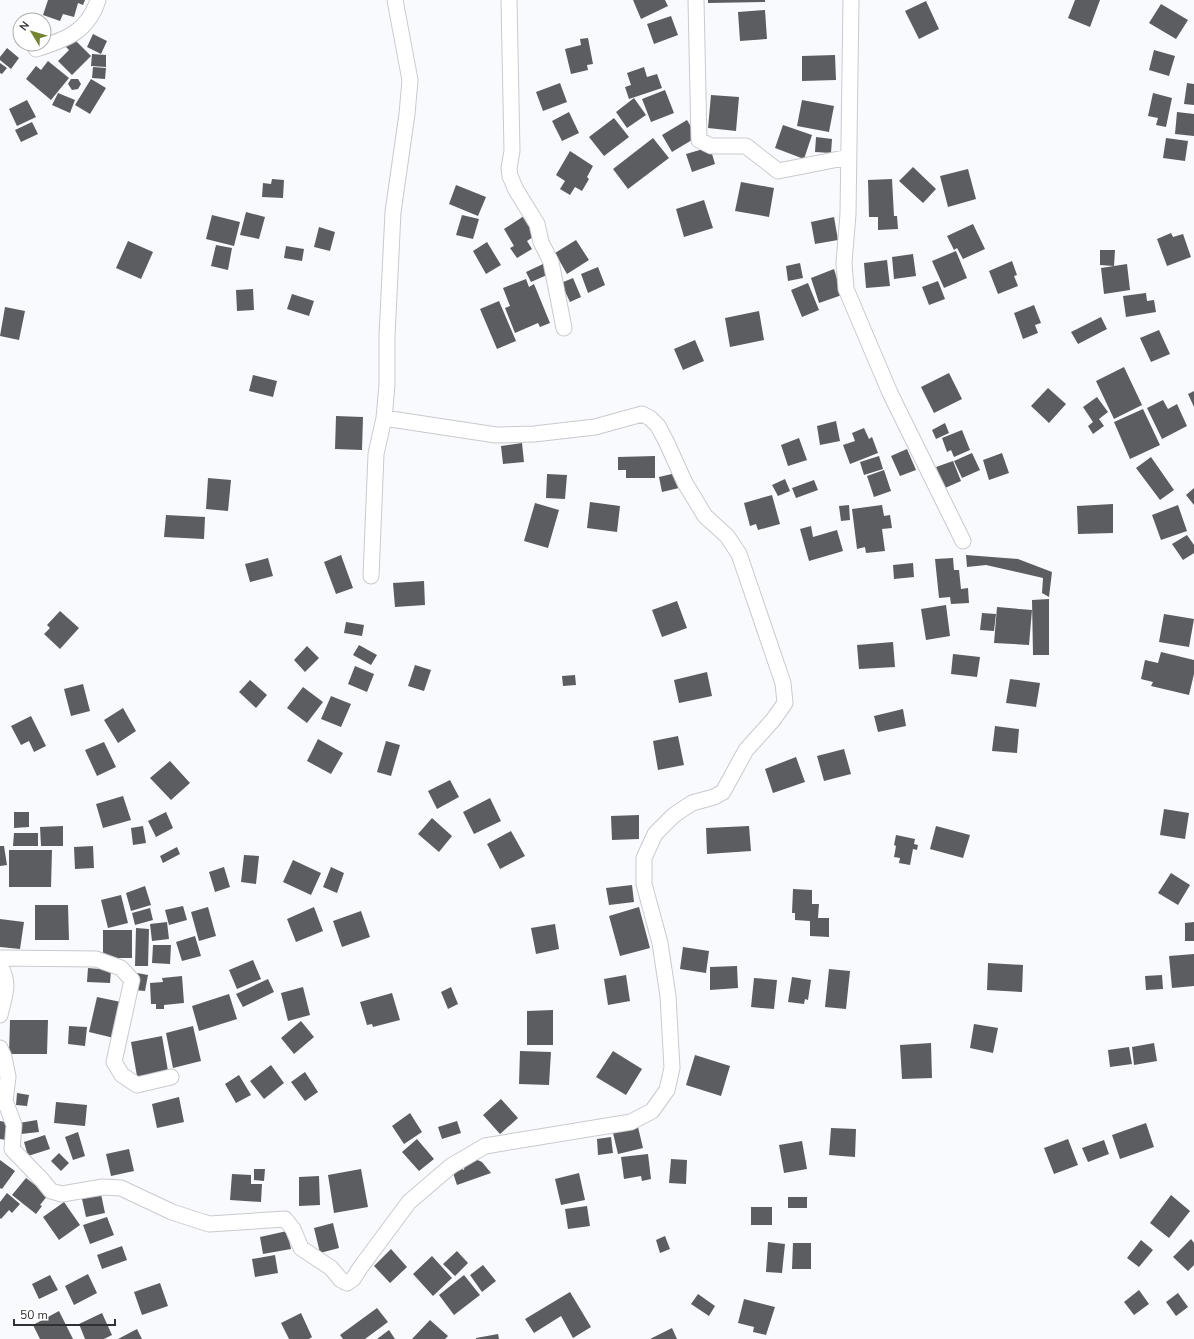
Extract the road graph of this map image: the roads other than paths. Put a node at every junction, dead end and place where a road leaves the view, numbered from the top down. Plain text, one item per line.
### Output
1 (98, 0) edge
2 (395, 0) edge
3 (509, 0) edge
4 (696, 0) edge
5 (851, 0) edge
6 (52, 43) edge
7 (849, 157) junction
8 (564, 328) dead end
9 (384, 418) junction
10 (963, 541) dead end
11 (371, 576) dead end
12 (0, 958) edge
13 (0, 966) edge
14 (0, 1015) edge
15 (0, 1048) edge
16 (171, 1078) dead end

1 - 6 street
2 - 9 street
3 - 8 street
4 - 7 street
5 - 7 street
7 - 10 street
9 - 11 street
9 - 15 street
12 - 16 street
13 - 14 street

